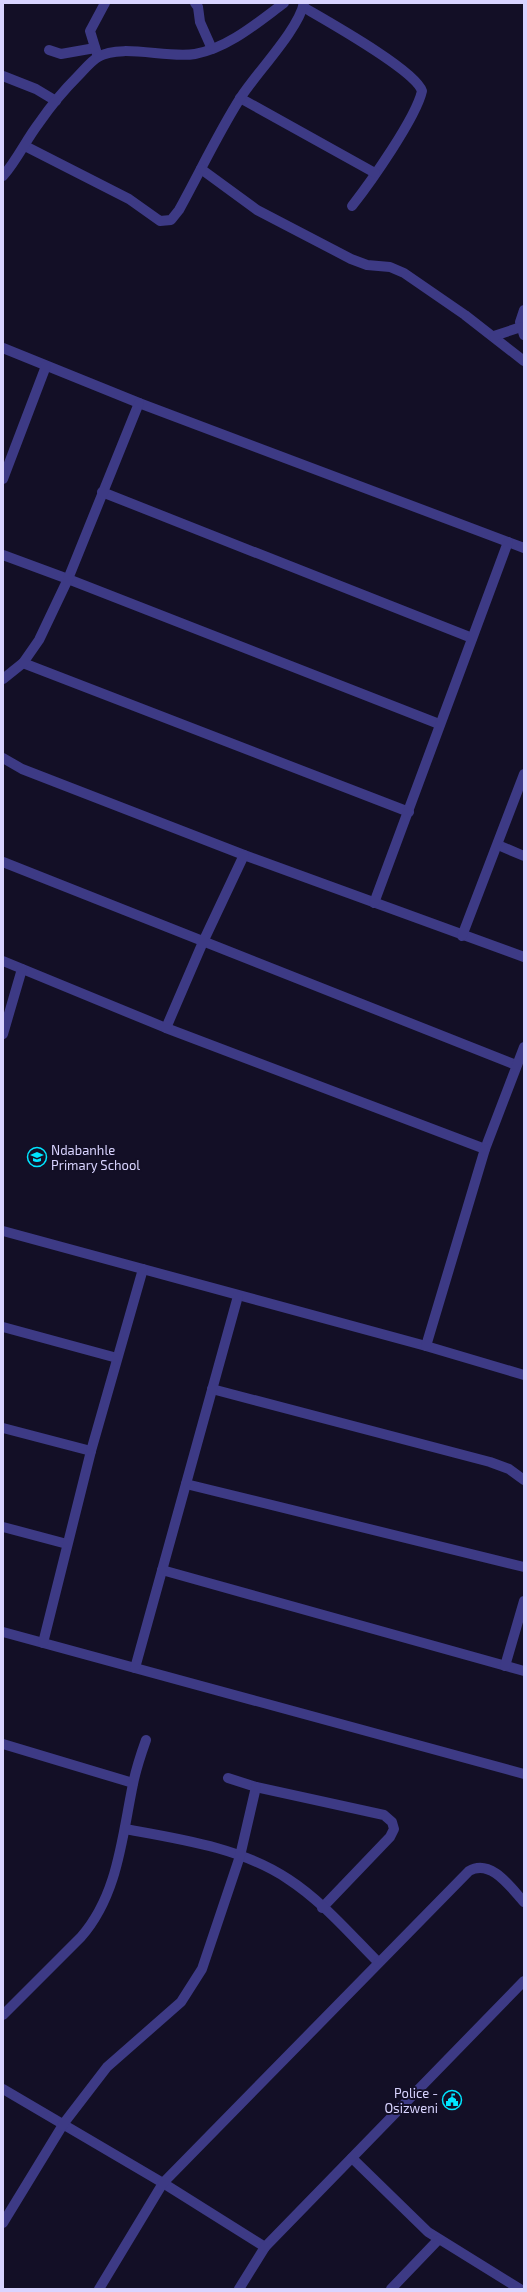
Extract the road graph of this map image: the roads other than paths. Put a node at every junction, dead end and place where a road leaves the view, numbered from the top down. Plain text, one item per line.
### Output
1 (104, 3) edge
2 (195, 3) edge
3 (284, 3) edge
4 (304, 5) edge
5 (212, 49) junction
6 (49, 50) dead end
7 (96, 53) junction
8 (3, 76) edge
9 (240, 98) junction
10 (56, 101) junction
11 (25, 146) junction
12 (201, 169) junction
13 (375, 173) junction
14 (3, 176) edge
15 (352, 206) dead end
16 (524, 310) edge
17 (522, 331) edge
18 (494, 336) junction
19 (3, 348) edge
20 (524, 361) edge
21 (46, 366) junction
22 (139, 403) junction
23 (3, 479) edge
24 (102, 492) junction
25 (508, 542) junction
26 (524, 548) edge
27 (3, 556) edge
28 (68, 579) junction
29 (472, 638) junction
30 (22, 663) junction
31 (3, 680) edge
32 (439, 724) junction
33 (3, 758) edge
34 (524, 774) edge
35 (409, 812) junction
36 (498, 845) junction
37 (244, 855) junction
38 (524, 856) edge
39 (3, 862) edge
40 (374, 903) junction
41 (462, 936) junction
42 (203, 942) junction
43 (524, 957) edge
44 (3, 962) edge
45 (22, 969) junction
46 (166, 1028) junction
47 (3, 1034) edge
48 (524, 1047) edge
49 (516, 1065) junction
50 (485, 1149) junction
51 (3, 1231) edge
52 (143, 1269) junction
53 (238, 1296) junction
54 (3, 1328) edge
55 (426, 1346) junction
56 (117, 1358) junction
57 (524, 1375) edge
58 (212, 1389) junction
59 (3, 1428) edge
60 (91, 1451) junction
61 (524, 1480) edge
62 (186, 1484) junction
63 (3, 1527) edge
64 (67, 1544) junction
65 (524, 1567) edge
66 (162, 1570) junction
67 (524, 1601) edge
68 (3, 1632) edge
69 (43, 1643) junction
70 (505, 1666) junction
71 (135, 1668) junction
72 (524, 1671) edge
73 (146, 1740) dead end
74 (3, 1744) edge
75 (524, 1774) edge
76 (228, 1778) dead end
77 (133, 1783) junction
78 (256, 1787) junction
79 (126, 1829) junction
80 (240, 1856) junction
81 (524, 1902) edge
82 (322, 1908) junction
83 (378, 1962) junction
84 (524, 1981) edge
85 (3, 2015) edge
86 (3, 2089) edge
87 (64, 2123) junction
88 (352, 2158) junction
89 (163, 2183) junction
90 (3, 2223) edge
91 (438, 2240) junction
92 (265, 2247) junction
93 (99, 2289) edge
94 (239, 2289) edge
95 (391, 2289) edge
96 (520, 2289) edge

1 - 7 street
2 - 5 street
3 - 5 street
4 - 9 street
4 - 13 street
5 - 7 street
6 - 7 street
7 - 10 street
8 - 10 street
9 - 12 street
9 - 13 street
10 - 11 street
11 - 12 street
11 - 14 street
12 - 18 street
13 - 15 street
16 - 17 street
17 - 18 street
18 - 20 street
19 - 21 street
21 - 22 street
21 - 23 street
22 - 24 street
22 - 25 street
24 - 28 street
24 - 29 street
25 - 26 street
25 - 29 street
27 - 28 street
28 - 30 street
28 - 32 street
29 - 32 street
30 - 31 street
30 - 35 street
32 - 35 street
33 - 37 street
34 - 36 street
35 - 40 street
36 - 38 street
36 - 41 street
37 - 40 street
37 - 42 street
39 - 42 street
40 - 41 street
41 - 43 street
42 - 46 street
42 - 49 street
44 - 45 street
45 - 46 street
45 - 47 street
46 - 50 street
48 - 49 street
49 - 50 street
50 - 55 street
51 - 52 street
52 - 53 street
52 - 56 street
53 - 55 street
53 - 58 street
54 - 56 street
55 - 57 street
56 - 60 street
58 - 61 street
58 - 62 street
59 - 60 street
60 - 64 street
62 - 65 street
62 - 66 street
63 - 64 street
64 - 69 street
66 - 70 street
66 - 71 street
67 - 70 street
68 - 69 street
69 - 71 street
70 - 72 street
71 - 75 street
73 - 77 street
74 - 77 street
76 - 78 street
77 - 79 street
78 - 80 street
78 - 82 street
79 - 80 street
79 - 85 street
80 - 82 street
80 - 87 street
81 - 83 street
82 - 83 street
83 - 89 street
84 - 88 street
86 - 87 street
87 - 89 street
87 - 90 street
88 - 91 street
88 - 92 street
89 - 92 street
89 - 93 street
91 - 95 street
91 - 96 street
92 - 94 street

